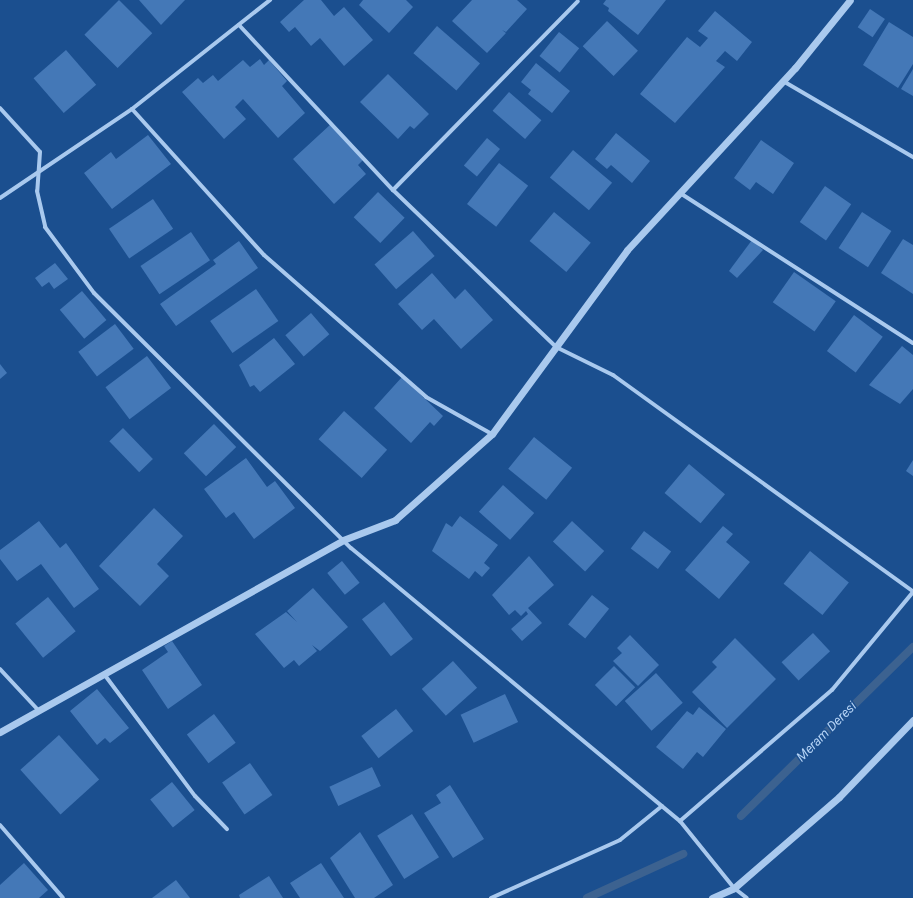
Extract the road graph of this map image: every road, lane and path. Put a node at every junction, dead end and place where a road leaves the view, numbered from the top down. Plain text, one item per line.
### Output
1 (270, 0) edge
2 (850, 0) edge
3 (578, 1) dead end
4 (239, 25) junction
5 (783, 81) junction
6 (0, 108) edge
7 (132, 109) junction
8 (913, 157) edge
9 (38, 175) junction
10 (393, 190) junction
11 (680, 193) junction
12 (0, 198) edge
13 (913, 343) edge
14 (556, 347) junction
15 (492, 434) junction
16 (343, 540) junction
17 (913, 592) edge
18 (0, 669) edge
19 (104, 674) junction
20 (39, 711) junction
21 (913, 720) edge
22 (0, 732) edge
23 (662, 806) junction
24 (680, 821) junction
25 (0, 825) edge
26 (228, 829) dead end
27 (734, 888) junction
28 (63, 898) edge
29 (490, 898) edge
30 (712, 898) edge
31 (747, 898) edge

1 - 4 street
2 - 5 street
3 - 10 street
4 - 7 street
4 - 10 street
5 - 8 street
5 - 11 street
6 - 9 street
7 - 9 street
7 - 15 street
9 - 12 street
9 - 16 street
10 - 14 street
11 - 13 street
11 - 14 street
14 - 15 street
14 - 17 street
15 - 16 street
16 - 19 street
16 - 23 street
17 - 24 street
18 - 20 street
19 - 20 street
19 - 26 street
20 - 22 street
21 - 27 street
23 - 24 street
23 - 29 street
24 - 27 street
25 - 28 street
27 - 30 street
27 - 31 street

